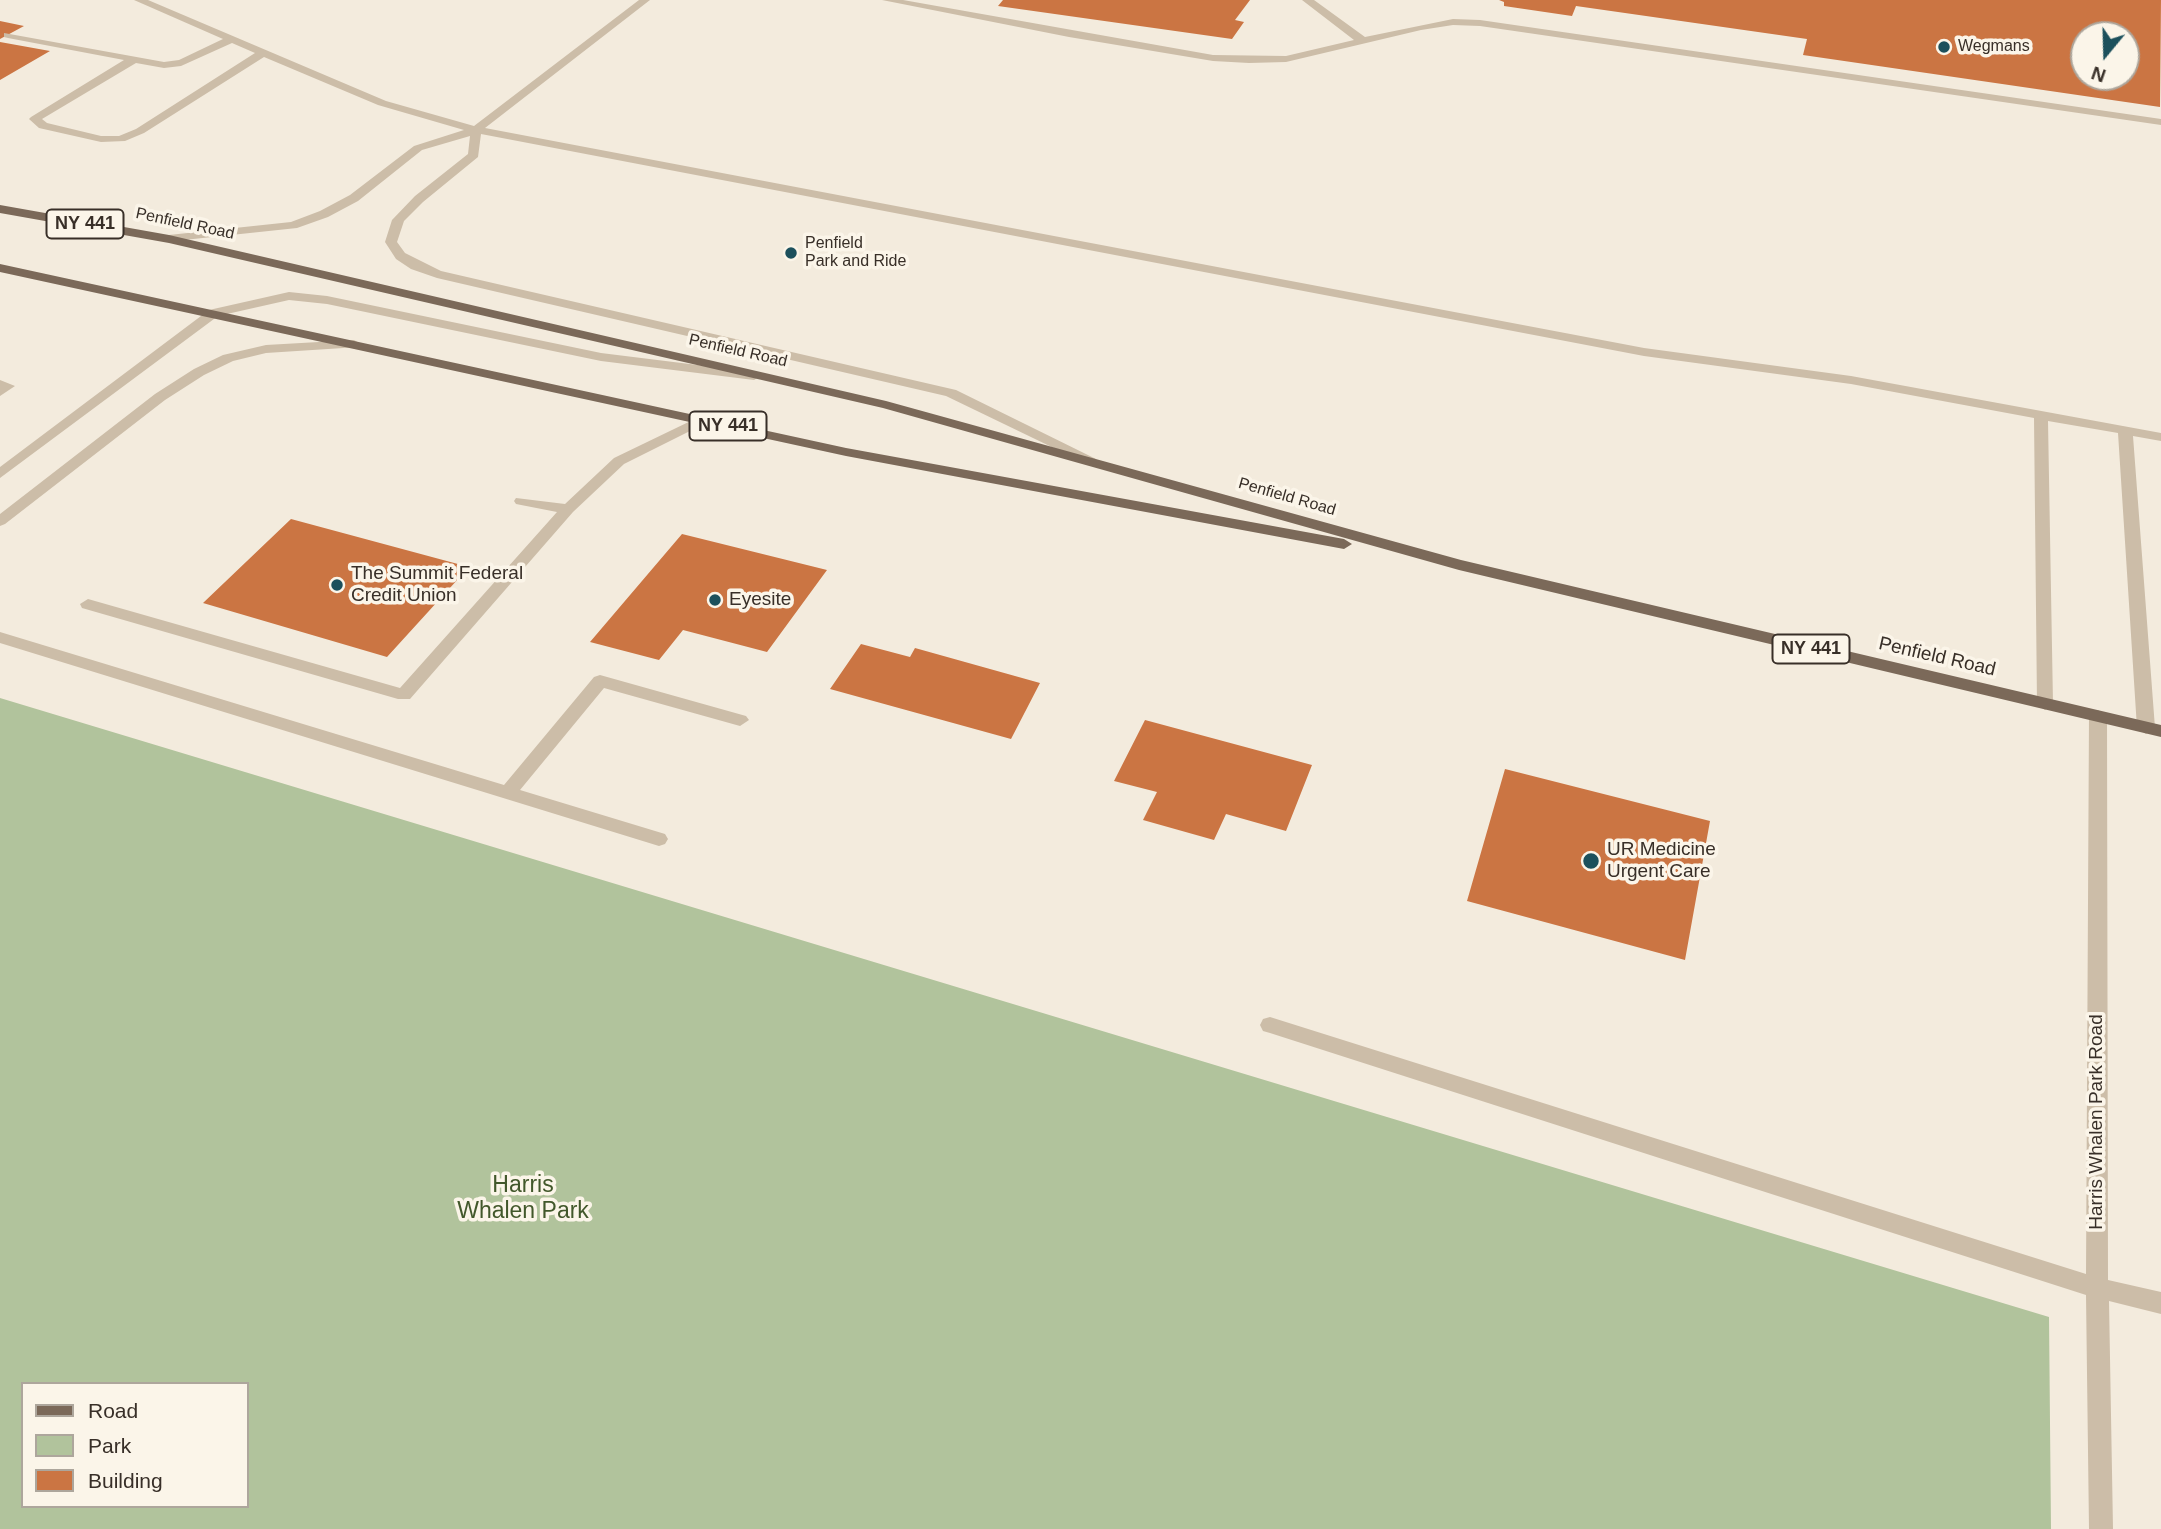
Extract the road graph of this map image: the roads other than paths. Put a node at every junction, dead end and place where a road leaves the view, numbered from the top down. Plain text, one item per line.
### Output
1 (139, 0) edge
2 (645, 0) edge
3 (887, 0) edge
4 (1307, 0) edge
5 (8, 35) dead end
6 (232, 40) junction
7 (1363, 41) junction
8 (262, 53) junction
9 (134, 59) junction
10 (2161, 122) edge
11 (476, 130) junction
12 (0, 209) edge
13 (169, 239) junction
14 (0, 268) edge
15 (214, 313) junction
16 (354, 344) junction
17 (768, 377) junction
18 (0, 384) edge
19 (0, 392) edge
20 (2041, 415) junction
21 (701, 420) junction
22 (2124, 431) junction
23 (2161, 438) edge
24 (1092, 463) junction
25 (0, 474) edge
26 (521, 501) dead end
27 (568, 509) junction
28 (0, 521) edge
29 (1459, 565) junction
30 (88, 604) dead end
31 (0, 637) edge
32 (2045, 704) junction
33 (2098, 716) junction
34 (740, 720) dead end
35 (2154, 729) edge
36 (508, 792) junction
37 (659, 839) dead end
38 (1270, 1025) dead end
39 (2097, 1288) junction
40 (2161, 1303) edge
41 (2101, 1529) edge

1 - 6 street
2 - 11 street
3 - 7 street
4 - 7 street
5 - 9 street
6 - 8 street
6 - 9 street
7 - 10 street
8 - 9 street
8 - 11 street
11 - 13 street
11 - 20 street
11 - 24 street
12 - 13 main road, Penfield Road / NY 441
13 - 17 main road, Penfield Road / NY 441
14 - 15 main road, Penfield Road / NY 441
15 - 16 main road, Penfield Road / NY 441
15 - 17 street
15 - 25 street
16 - 21 main road, Penfield Road / NY 441
16 - 28 street
17 - 24 main road, Penfield Road / NY 441
18 - 19 street
20 - 22 street
20 - 32 street
21 - 27 street
21 - 29 main road, Penfield Road / NY 441
22 - 23 street
22 - 35 street
24 - 29 main road, Penfield Road / NY 441
26 - 27 street
27 - 30 street
29 - 32 main road, Penfield Road / NY 441
31 - 36 street
32 - 33 main road, Penfield Road / NY 441
33 - 35 main road, Penfield Road / NY 441
33 - 39 street, Harris Whalen Park Road
34 - 36 street
36 - 37 street
38 - 39 street
39 - 40 street
39 - 41 street, Harris Whalen Park Road

